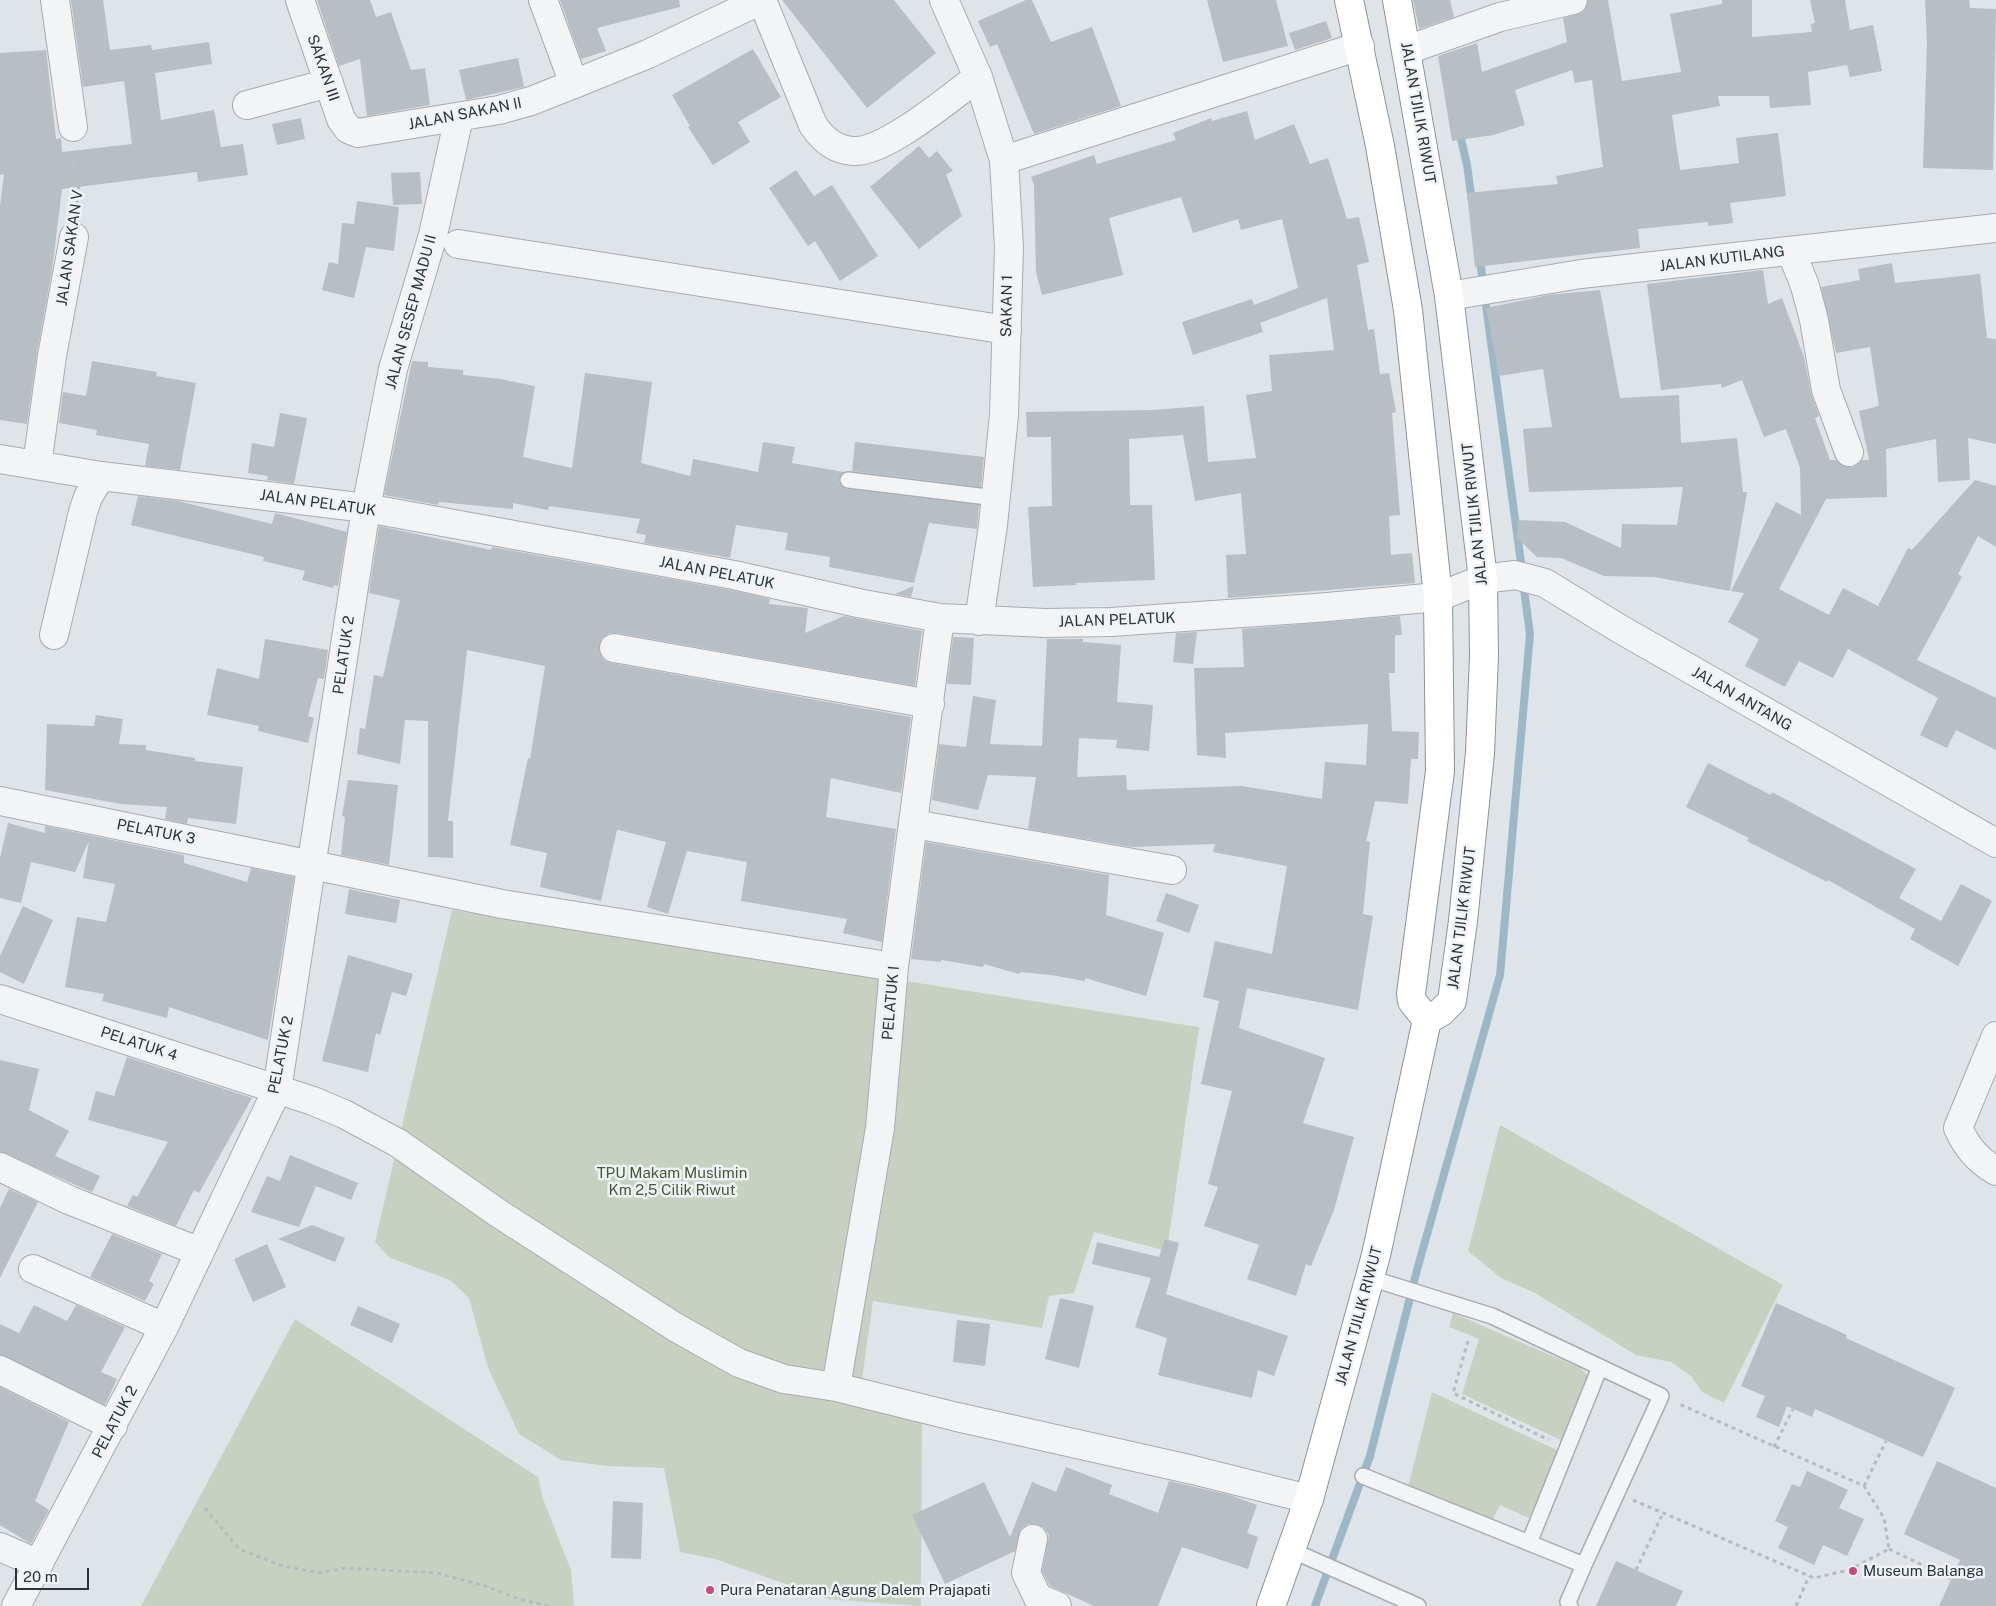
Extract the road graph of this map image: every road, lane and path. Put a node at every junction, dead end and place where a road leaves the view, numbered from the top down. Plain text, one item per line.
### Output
1 (55, 0) edge
2 (300, 0) edge
3 (543, 0) edge
4 (762, 0) edge
5 (944, 0) edge
6 (1349, 0) edge
7 (1397, 0) edge
8 (1573, 0) edge
9 (1360, 46) junction
10 (1407, 50) junction
11 (978, 78) junction
12 (329, 83) junction
13 (574, 84) junction
14 (247, 106) dead end
15 (460, 117) junction
16 (73, 127) joint
17 (353, 132) joint
18 (1004, 160) junction
19 (1996, 228) edge
20 (74, 237) joint
21 (458, 244) dead end
22 (1791, 251) junction
23 (1449, 296) junction
24 (1007, 330) junction
25 (1849, 452) dead end
26 (0, 459) edge
27 (37, 465) junction
28 (101, 476) junction
29 (848, 480) dead end
30 (996, 498) junction
31 (366, 508) junction
32 (1484, 579) junction
33 (1438, 597) junction
34 (940, 618) junction
35 (979, 621) junction
36 (54, 636) dead end
37 (614, 648) dead end
38 (930, 704) junction
39 (0, 801) edge
40 (914, 824) junction
41 (1996, 843) edge
42 (313, 864) junction
43 (1172, 870) dead end
44 (894, 967) junction
45 (0, 999) edge
46 (1427, 1020) junction
47 (1996, 1036) edge
48 (277, 1090) junction
49 (0, 1167) edge
50 (1996, 1172) edge
51 (200, 1252) junction
52 (33, 1268) dead end
53 (1370, 1278) junction
54 (164, 1327) junction
55 (1468, 1341) dead end
56 (1600, 1367) junction
57 (0, 1370) edge
58 (836, 1387) junction
59 (1661, 1396) junction
60 (1793, 1409) dead end
61 (113, 1426) junction
62 (1886, 1441) dead end
63 (1774, 1446) junction
64 (1568, 1449) junction
65 (1363, 1476) dead end
66 (1864, 1486) junction
67 (1617, 1493) junction
68 (1309, 1499) junction
69 (205, 1508) dead end
70 (1663, 1513) junction
71 (1033, 1539) dead end
72 (1529, 1543) junction
73 (0, 1547) edge
74 (1291, 1550) junction
75 (1889, 1550) junction
76 (39, 1564) junction
77 (1584, 1566) junction
78 (1636, 1570) dead end
79 (1809, 1576) junction
80 (1951, 1579) dead end
81 (16, 1606) edge
82 (549, 1606) edge
83 (1057, 1606) edge
84 (1271, 1606) edge
85 (1418, 1606) edge
86 (1570, 1606) edge
87 (1796, 1606) edge

1 - 16 street
2 - 12 street, SAKAN III
3 - 13 street
4 - 11 street
4 - 13 street, JALAN SAKAN II
5 - 11 street, SAKAN 1
6 - 9 highway
7 - 10 highway, JALAN TJILIK RIWUT
8 - 10 street
9 - 18 street
9 - 33 highway
10 - 23 highway, JALAN TJILIK RIWUT
11 - 18 street, SAKAN 1
12 - 14 street
12 - 17 street, SAKAN III
13 - 15 street, JALAN SAKAN II
15 - 17 street, JALAN SAKAN II
15 - 31 street, JALAN SESEP MADU II
16 - 20 path, JALAN SAKAN V
18 - 24 street, SAKAN 1
19 - 22 street, JALAN KUTILANG
20 - 27 street, JALAN SAKAN V
21 - 24 street
22 - 23 street, JALAN KUTILANG
22 - 25 street
23 - 32 highway, JALAN TJILIK RIWUT
24 - 30 street, SAKAN 1
26 - 27 street, JALAN PELATUK
27 - 28 street, JALAN PELATUK
28 - 31 street, JALAN PELATUK
28 - 36 street
29 - 30 lane
30 - 35 street, SAKAN 1
31 - 34 street, JALAN PELATUK
31 - 42 street, PELATUK 2
32 - 33 street, JALAN ANTANG
32 - 41 street, JALAN ANTANG
32 - 46 highway, JALAN TJILIK RIWUT
33 - 35 street, JALAN PELATUK
33 - 46 highway
34 - 35 street, JALAN PELATUK
34 - 38 street, PELATUK I
37 - 38 street
38 - 40 street, PELATUK I
39 - 42 street, PELATUK 3
40 - 43 street
40 - 44 street, PELATUK I
42 - 44 street, PELATUK 3
42 - 48 street, PELATUK 2
44 - 58 street, PELATUK I
45 - 48 street, PELATUK 4
46 - 53 highway, JALAN TJILIK RIWUT
47 - 50 street
48 - 51 street, PELATUK 2
48 - 58 street, PELATUK 4
49 - 51 street
51 - 54 street, PELATUK 2
52 - 54 street
53 - 56 lane
53 - 68 highway, JALAN TJILIK RIWUT
54 - 61 street, PELATUK 2
55 - 64 path
56 - 59 lane
56 - 64 lane
57 - 61 street
58 - 68 street, PELATUK 4
59 - 63 path
59 - 67 lane
60 - 63 path
61 - 76 street, PELATUK 2
62 - 66 path
63 - 66 path
64 - 72 lane
65 - 72 lane
66 - 75 path
67 - 70 path
67 - 77 lane
68 - 74 highway, JALAN TJILIK RIWUT
69 - 82 path
70 - 78 path
70 - 79 path
71 - 83 street
72 - 77 lane
73 - 76 street
74 - 84 highway, JALAN TJILIK RIWUT
74 - 85 lane
75 - 79 path
75 - 80 path
76 - 81 street, PELATUK 2
77 - 86 lane
79 - 87 path

